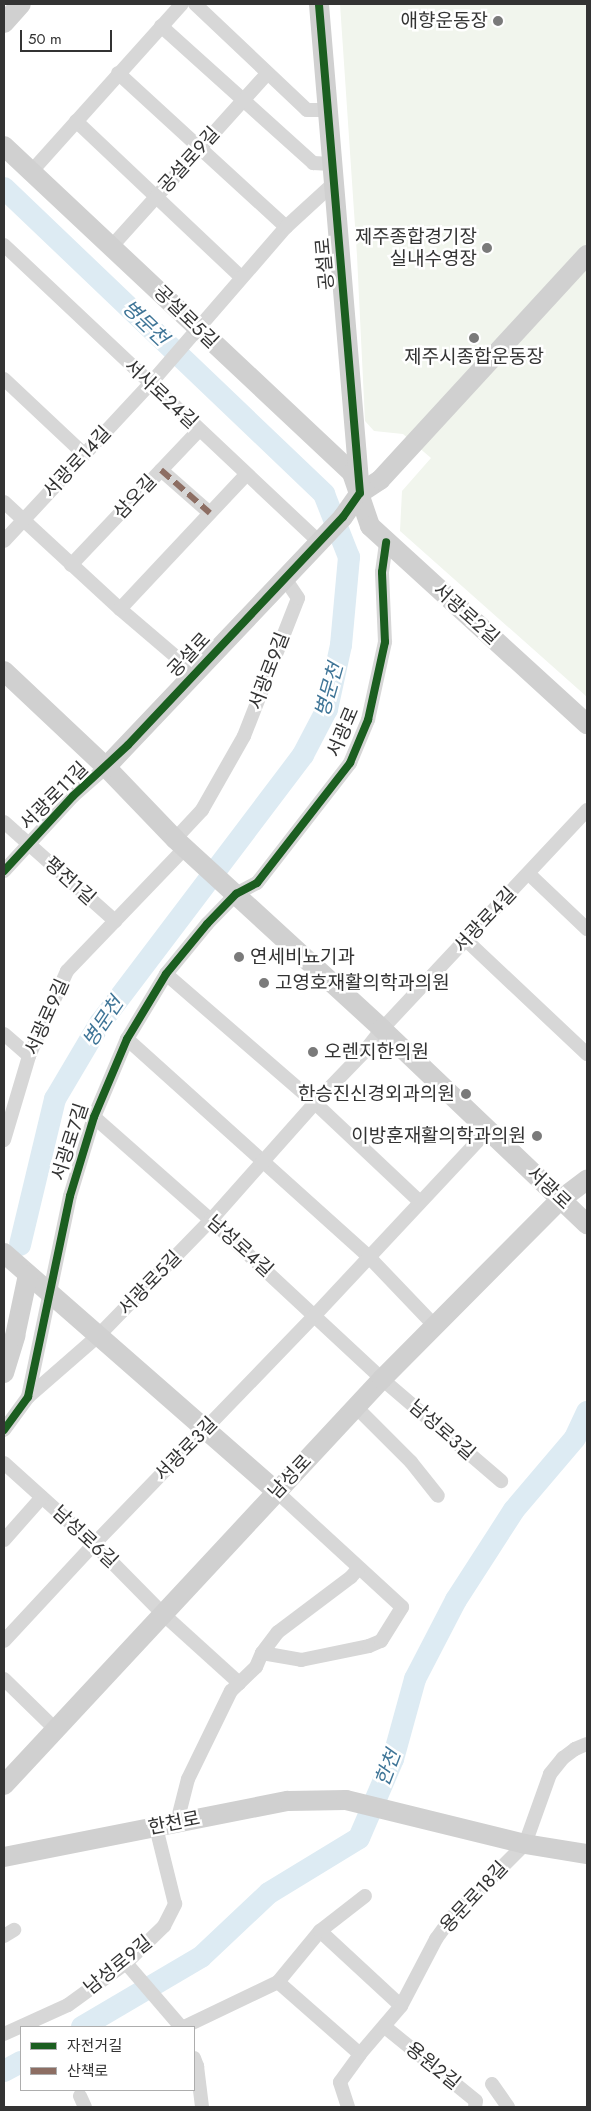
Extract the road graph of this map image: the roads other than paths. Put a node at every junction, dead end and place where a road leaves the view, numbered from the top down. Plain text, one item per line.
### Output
1 (21, 4) edge
2 (182, 4) edge
3 (195, 4) edge
4 (320, 4) edge
5 (4, 23) edge
6 (162, 26) junction
7 (118, 74) junction
8 (267, 74) junction
9 (243, 100) junction
10 (329, 110) junction
11 (76, 121) junction
12 (4, 146) edge
13 (199, 149) junction
14 (31, 172) junction
15 (333, 174) junction
16 (156, 197) junction
17 (286, 227) junction
18 (4, 245) edge
19 (112, 246) junction
20 (587, 255) edge
21 (240, 277) junction
22 (194, 331) junction
23 (4, 379) edge
24 (153, 380) junction
25 (199, 430) junction
26 (85, 455) junction
27 (161, 470) junction
28 (246, 475) junction
29 (360, 493) junction
30 (4, 502) edge
31 (210, 513) junction
32 (22, 520) junction
33 (4, 541) edge
34 (319, 542) junction
35 (386, 542) junction
36 (71, 565) junction
37 (290, 572) junction
38 (120, 609) junction
39 (4, 671) edge
40 (195, 673) junction
41 (587, 724) edge
42 (106, 767) junction
43 (587, 810) edge
44 (4, 822) edge
45 (29, 844) junction
46 (186, 848) junction
47 (4, 871) edge
48 (528, 874) junction
49 (236, 894) junction
50 (115, 921) junction
51 (587, 929) edge
52 (467, 940) junction
53 (166, 974) junction
54 (382, 1029) junction
55 (4, 1034) edge
56 (127, 1039) junction
57 (587, 1054) edge
58 (29, 1056) junction
59 (315, 1103) junction
60 (94, 1118) junction
61 (488, 1130) junction
62 (4, 1140) edge
63 (263, 1160) junction
64 (587, 1180) edge
65 (560, 1200) junction
66 (420, 1202) junction
67 (211, 1220) junction
68 (587, 1224) edge
69 (4, 1253) edge
70 (368, 1256) junction
71 (28, 1275) junction
72 (48, 1294) junction
73 (315, 1315) junction
74 (435, 1326) junction
75 (98, 1336) junction
76 (4, 1373) edge
77 (382, 1379) junction
78 (28, 1397) junction
79 (356, 1407) junction
80 (206, 1428) junction
81 (4, 1430) edge
82 (4, 1463) edge
83 (501, 1481) dead end
84 (277, 1492) junction
85 (438, 1496) dead end
86 (42, 1497) junction
87 (4, 1540) edge
88 (94, 1544) junction
89 (358, 1568) junction
90 (163, 1614) junction
91 (4, 1641) edge
92 (262, 1653) junction
93 (4, 1679) edge
94 (239, 1683) junction
95 (56, 1730) junction
96 (587, 1744) edge
97 (4, 1786) edge
98 (177, 1822) junction
99 (156, 1827) junction
100 (525, 1844) junction
101 (587, 1854) edge
102 (4, 1857) edge
103 (365, 1896) dead end
104 (320, 1931) junction
105 (126, 1963) junction
106 (278, 1982) junction
107 (401, 2006) junction
108 (22, 2026) edge
109 (182, 2026) edge
110 (185, 2026) edge
111 (20, 2027) edge
112 (386, 2027) junction
113 (4, 2034) edge
114 (360, 2054) junction
115 (195, 2061) edge
116 (492, 2084) dead end
117 (202, 2107) edge
118 (348, 2107) edge
119 (475, 2107) edge
120 (508, 2107) edge

1 - 5 street
2 - 6 street
3 - 8 street
4 - 10 street, 공설로
6 - 7 street
6 - 9 street
7 - 11 street
7 - 13 street
8 - 9 street, 공설로9길
8 - 10 street
9 - 13 street, 공설로9길
9 - 15 street
10 - 15 street, 공설로
11 - 14 street
11 - 16 street
12 - 14 street, 공설로5길
13 - 16 street, 공설로9길
13 - 17 street
14 - 19 street, 공설로5길
15 - 17 street, 서광로14길
15 - 29 street, 공설로
16 - 19 street, 공설로9길
16 - 21 street
17 - 21 street, 서광로14길
18 - 24 street, 서사로24길
19 - 22 street, 공설로5길
20 - 29 street
21 - 22 street, 서광로14길
22 - 24 street, 서광로14길
22 - 29 street, 공설로5길
23 - 26 street
24 - 25 street, 서사로24길
24 - 26 street, 서광로14길
25 - 27 street, 삼오길
25 - 28 street, 서사로24길
26 - 32 street, 서광로14길
27 - 31 street
27 - 36 street, 삼오길
28 - 31 street
28 - 34 street, 서사로24길
29 - 34 street, 공설로
29 - 35 street, 서광로2길
30 - 32 street
31 - 38 street
32 - 33 street, 서광로14길
32 - 36 street
34 - 37 street, 공설로
35 - 41 street, 서광로2길
35 - 49 street, 서광로
36 - 38 street
37 - 40 street, 공설로
37 - 46 street, 서광로9길
38 - 40 street
39 - 42 street
40 - 42 street, 공설로
42 - 45 street, 서광로11길
42 - 46 street
43 - 48 street, 서광로4길
44 - 45 street, 평전1길
45 - 47 street, 서광로11길
45 - 50 street, 평전1길
46 - 49 street
46 - 50 street, 서광로9길
48 - 51 street
48 - 52 street, 서광로4길
49 - 53 street, 서광로7길
49 - 54 street, 서광로
50 - 58 street, 서광로9길
52 - 54 street, 서광로4길
52 - 57 street
53 - 56 street, 서광로7길
53 - 59 street
54 - 59 street, 서광로5길
54 - 61 street, 서광로
55 - 58 street
56 - 60 street, 서광로7길
56 - 63 street
58 - 62 street, 서광로9길
59 - 63 street, 서광로5길
59 - 66 street
60 - 67 street, 남성로4길
60 - 72 street, 서광로7길
61 - 65 street, 서광로
61 - 66 street, 서광로3길
63 - 67 street, 서광로5길
63 - 70 street
64 - 65 street, 남성로
65 - 68 street, 서광로
65 - 74 street, 남성로
66 - 70 street, 서광로3길
67 - 73 street, 남성로4길
67 - 75 street, 서광로5길
69 - 71 street
70 - 73 street, 서광로3길
70 - 74 street
71 - 72 street
71 - 76 street
72 - 75 street
72 - 78 street, 서광로7길
73 - 77 street, 남성로4길
73 - 80 street, 서광로3길
74 - 77 street, 남성로
75 - 78 street, 서광로5길
75 - 80 street
77 - 79 street, 남성로
77 - 83 street, 남성로3길
78 - 81 street, 서광로7길
79 - 84 street, 남성로
79 - 85 street
80 - 84 street
80 - 88 street, 서광로3길
82 - 86 street, 남성로6길
84 - 89 street
84 - 90 street, 남성로
86 - 87 street
86 - 88 street, 남성로6길
88 - 90 street, 남성로6길
88 - 91 street, 서광로3길
89 - 92 street
89 - 92 street
90 - 94 street, 남성로6길
90 - 95 street, 남성로
92 - 94 street
93 - 95 street
94 - 98 street
95 - 97 street, 남성로
96 - 100 street, 용문로18길
98 - 99 street, 한천로
98 - 100 street, 한천로
99 - 102 street, 한천로
99 - 105 street, 남성로9길
100 - 101 street
100 - 107 street, 용문로18길
103 - 104 street
104 - 106 street
104 - 107 street
105 - 108 street, 남성로9길
105 - 109 street
106 - 110 street
106 - 114 street
107 - 112 street, 용문로18길
111 - 113 street, 남성로9길
112 - 114 street, 용문로18길
112 - 119 street, 용원2길
114 - 118 street, 용문로18길
115 - 117 street
116 - 120 street

